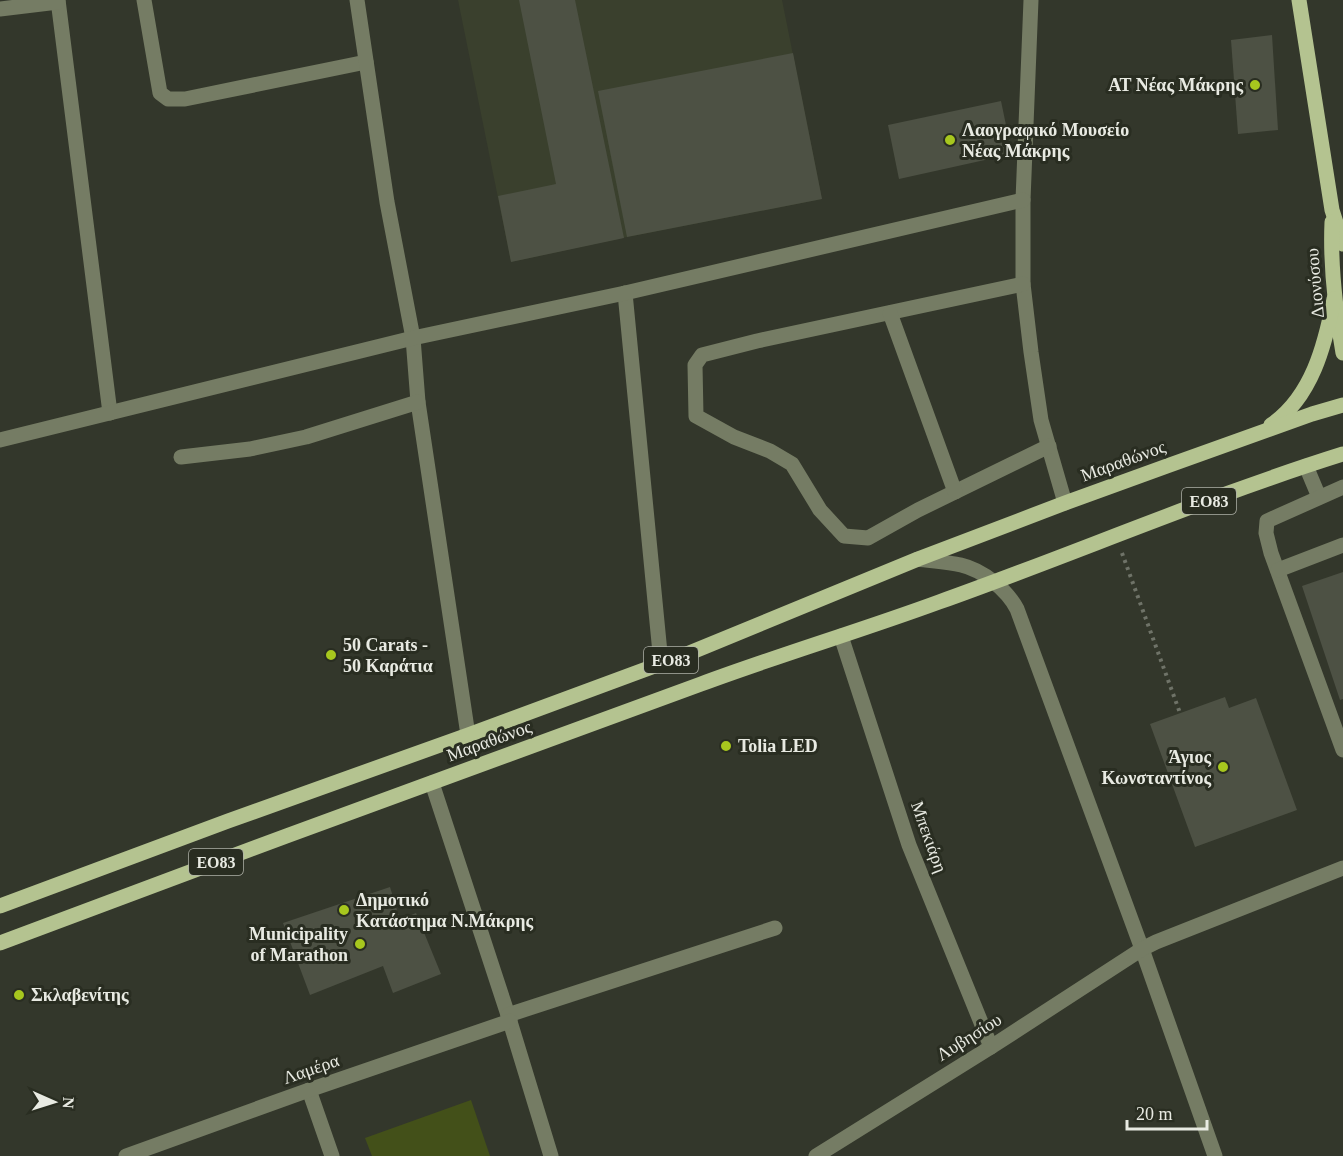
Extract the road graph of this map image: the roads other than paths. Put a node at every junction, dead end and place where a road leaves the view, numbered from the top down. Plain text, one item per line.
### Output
1 (144, 0) edge
2 (357, 0) edge
3 (1031, 0) edge
4 (1299, 0) edge
5 (58, 1) edge
6 (0, 9) edge
7 (366, 62) junction
8 (1023, 200) junction
9 (1332, 210) junction
10 (1343, 244) edge
11 (1023, 285) junction
12 (625, 293) junction
13 (1334, 299) junction
14 (890, 313) junction
15 (413, 338) junction
16 (1343, 352) edge
17 (418, 402) junction
18 (1343, 405) edge
19 (110, 413) junction
20 (1257, 434) junction
21 (0, 440) edge
22 (1048, 446) junction
23 (1343, 454) edge
24 (181, 458) dead end
25 (1306, 466) junction
26 (1343, 487) edge
27 (955, 492) junction
28 (1319, 497) junction
29 (1065, 503) junction
30 (1343, 545) edge
31 (918, 560) junction
32 (1278, 570) junction
33 (994, 582) junction
34 (841, 636) junction
35 (661, 663) junction
36 (468, 735) junction
37 (1343, 750) edge
38 (432, 783) junction
39 (1343, 868) edge
40 (0, 906) edge
41 (775, 928) dead end
42 (0, 942) edge
43 (1142, 949) junction
44 (509, 1018) junction
45 (991, 1047) junction
46 (309, 1090) junction
47 (126, 1156) edge
48 (332, 1156) edge
49 (551, 1156) edge
50 (816, 1156) edge
51 (1215, 1156) edge

1 - 7 street
2 - 7 street
3 - 8 street
4 - 9 main road, Διονύσου
5 - 6 street
5 - 19 street
7 - 15 street
8 - 11 street
8 - 12 street
9 - 10 main road, Διονύσου
9 - 13 main road, Διονύσου
11 - 14 street
11 - 22 street
12 - 15 street
12 - 35 street
13 - 16 main road, Διονύσου
13 - 20 main road
14 - 27 street
14 - 27 street
15 - 17 street
15 - 19 street
17 - 24 street
17 - 36 street
18 - 20 main road, Μαραθώνος / ΕΟ83
19 - 21 street
20 - 29 main road, Μαραθώνος / ΕΟ83
22 - 27 street
22 - 29 street
23 - 25 main road, Μαραθώνος / ΕΟ83
25 - 28 street
25 - 33 main road, Μαραθώνος / ΕΟ83
26 - 28 street
28 - 32 street
29 - 31 main road, Μαραθώνος / ΕΟ83
30 - 32 street
31 - 33 street, Μαραθώνος
31 - 35 main road, Μαραθώνος / ΕΟ83
32 - 37 street
33 - 34 main road, Μαραθώνος / ΕΟ83
33 - 43 street
34 - 38 main road, Μαραθώνος / ΕΟ83
34 - 45 street, Μπεκιάρη
35 - 36 main road, Μαραθώνος / ΕΟ83
36 - 40 main road, Μαραθώνος / ΕΟ83
38 - 42 main road, Μαραθώνος / ΕΟ83
38 - 44 street
39 - 43 street, Λυβησίου
41 - 44 street, Λαμέρα
43 - 45 street, Λυβησίου
43 - 51 street
44 - 46 street, Λαμέρα
44 - 49 street
45 - 50 street, Λυβησίου
46 - 47 street, Λαμέρα
46 - 48 street

